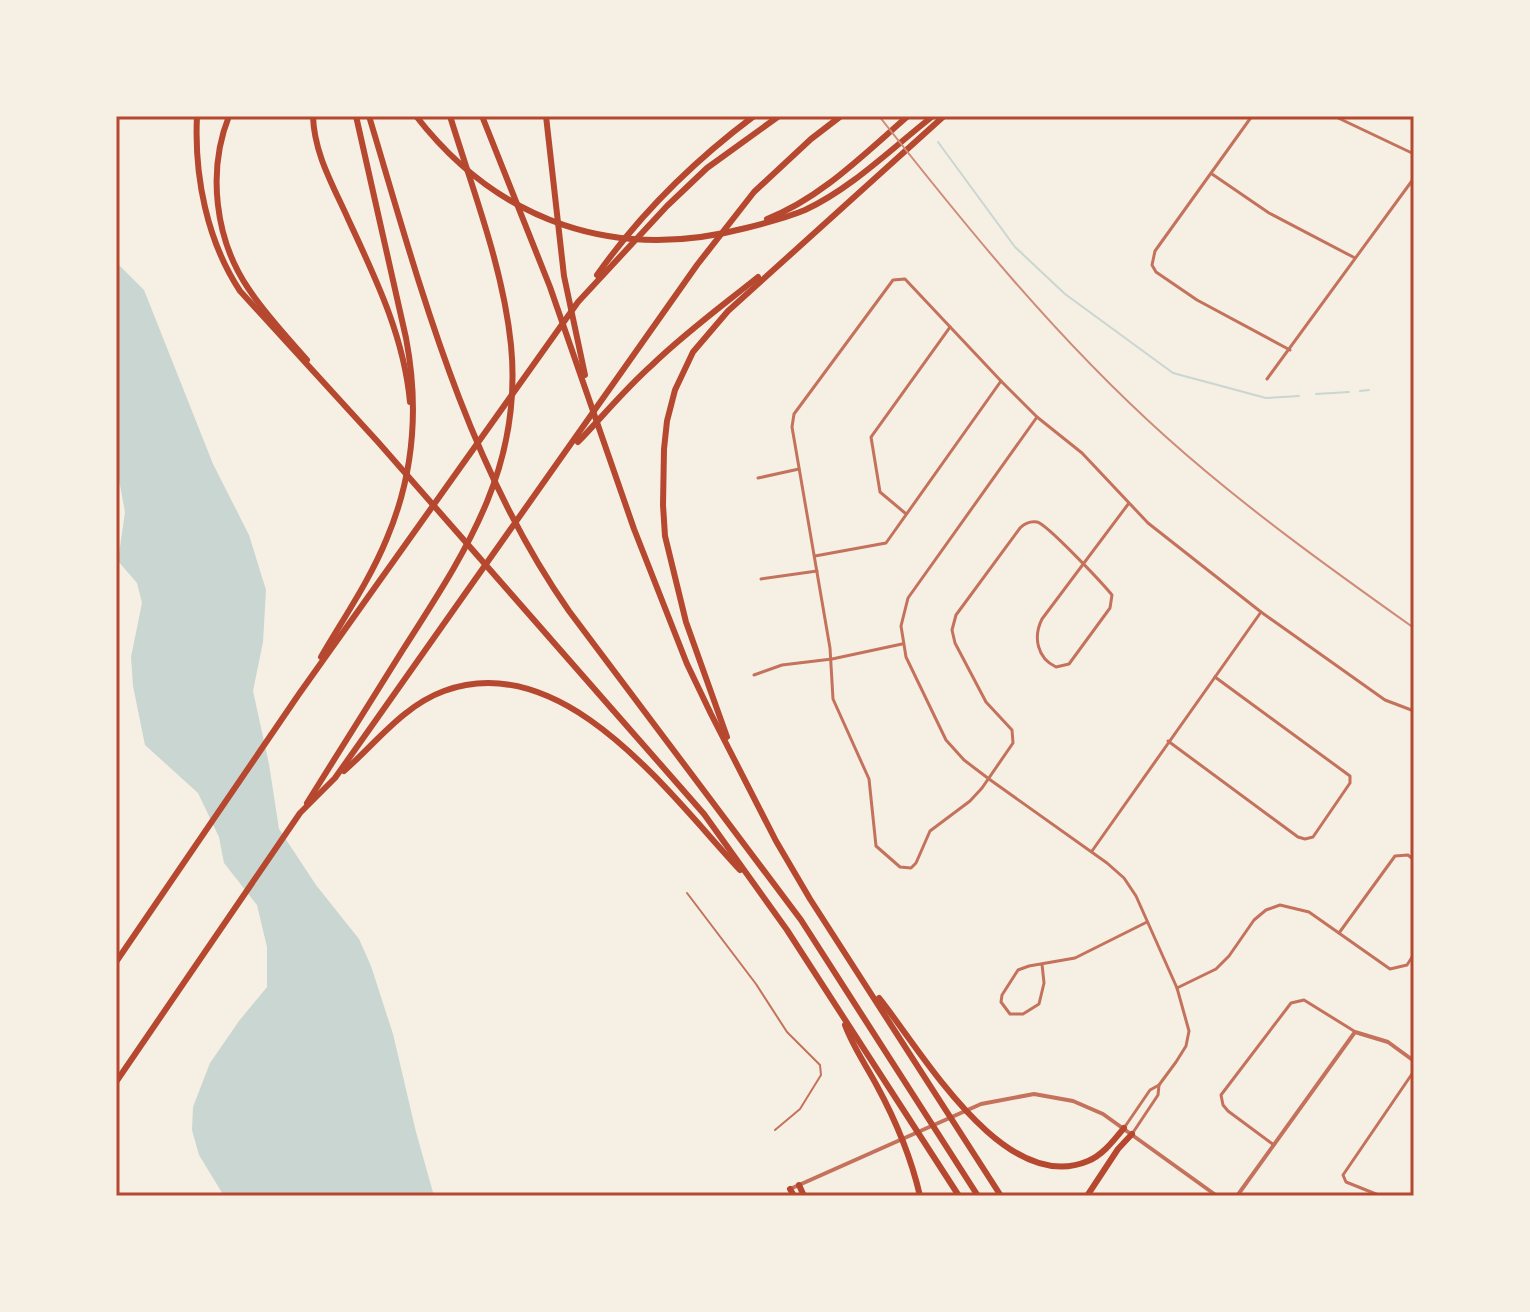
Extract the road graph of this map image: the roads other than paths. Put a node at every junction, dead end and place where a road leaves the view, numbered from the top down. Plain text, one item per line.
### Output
1 (197, 116) edge
2 (229, 116) edge
3 (313, 116) edge
4 (356, 116) edge
5 (369, 116) edge
6 (416, 116) edge
7 (450, 116) edge
8 (482, 116) edge
9 (546, 116) edge
10 (754, 116) edge
11 (779, 116) edge
12 (841, 116) edge
13 (908, 116) edge
14 (933, 116) edge
15 (944, 116) edge
16 (1252, 116) edge
17 (1334, 116) edge
18 (1414, 154) edge
19 (1212, 174) junction
20 (1414, 178) edge
21 (745, 228) junction
22 (799, 245) junction
23 (1355, 258) junction
24 (578, 302) junction
25 (950, 327) junction
26 (1290, 350) junction
27 (1267, 379) dead end
28 (1001, 381) junction
29 (591, 402) junction
30 (1037, 417) junction
31 (358, 421) junction
32 (412, 432) junction
33 (565, 455) junction
34 (799, 469) junction
35 (758, 478) dead end
36 (1129, 503) junction
37 (906, 514) junction
38 (815, 556) junction
39 (1083, 566) junction
40 (817, 571) junction
41 (761, 579) dead end
42 (1261, 612) junction
43 (902, 644) junction
44 (832, 659) junction
45 (754, 675) dead end
46 (1215, 677) junction
47 (299, 694) junction
48 (1414, 711) edge
49 (1168, 741) junction
50 (729, 744) junction
51 (335, 778) junction
52 (989, 779) junction
53 (300, 813) junction
54 (1092, 851) junction
55 (1414, 860) edge
56 (751, 881) junction
57 (687, 893) dead end
58 (1148, 922) junction
59 (1339, 933) junction
60 (1414, 954) edge
61 (116, 962) edge
62 (1042, 964) junction
63 (858, 973) junction
64 (1177, 988) junction
65 (841, 1014) junction
66 (1355, 1032) junction
67 (1414, 1061) edge
68 (1414, 1071) edge
69 (116, 1082) edge
70 (1159, 1085) junction
71 (1124, 1128) junction
72 (775, 1130) dead end
73 (1132, 1134) junction
74 (1274, 1145) junction
75 (799, 1185) junction
76 (792, 1192) edge
77 (804, 1196) edge
78 (920, 1196) edge
79 (959, 1196) edge
80 (978, 1196) edge
81 (1001, 1196) edge
82 (1087, 1196) edge
83 (1217, 1196) edge
84 (1237, 1196) edge
85 (1381, 1196) edge

1 - 31 highway
2 - 31 highway
3 - 32 highway
4 - 32 highway
5 - 80 highway
6 - 21 highway
7 - 53 highway
8 - 29 highway
9 - 29 highway
10 - 24 highway
11 - 24 highway
12 - 33 highway
13 - 21 highway
14 - 21 highway
15 - 22 highway
16 - 19 street
17 - 18 street
19 - 23 street
19 - 26 street
20 - 23 street
22 - 33 highway
22 - 50 highway
23 - 26 street
24 - 47 highway
25 - 28 street
25 - 34 street
25 - 37 street
26 - 27 street
28 - 30 street
28 - 37 street
29 - 50 highway
30 - 36 street
30 - 43 street
31 - 56 highway
32 - 47 highway
33 - 51 highway
34 - 35 street
34 - 38 street
36 - 39 street
36 - 42 street
37 - 38 street
38 - 40 street
39 - 39 street
39 - 52 street
40 - 41 street
40 - 44 street
42 - 46 street
42 - 48 street
43 - 44 street
43 - 52 street
44 - 45 street
44 - 52 street
46 - 49 street
46 - 49 street
47 - 61 highway
49 - 54 street
50 - 63 highway
51 - 53 highway
51 - 56 highway
52 - 54 street
53 - 69 highway
54 - 58 street
55 - 59 street
56 - 65 highway
57 - 72 lane
58 - 62 street
58 - 64 street
59 - 60 street
59 - 64 street
62 - 62 street
63 - 71 highway
63 - 81 highway
64 - 70 street
65 - 78 highway
65 - 79 highway
66 - 67 street
66 - 74 street
66 - 74 street
68 - 85 street
70 - 71 street
70 - 73 street
71 - 73 street
71 - 75 street
73 - 82 highway
73 - 83 street
74 - 84 street
75 - 76 street
75 - 77 highway

